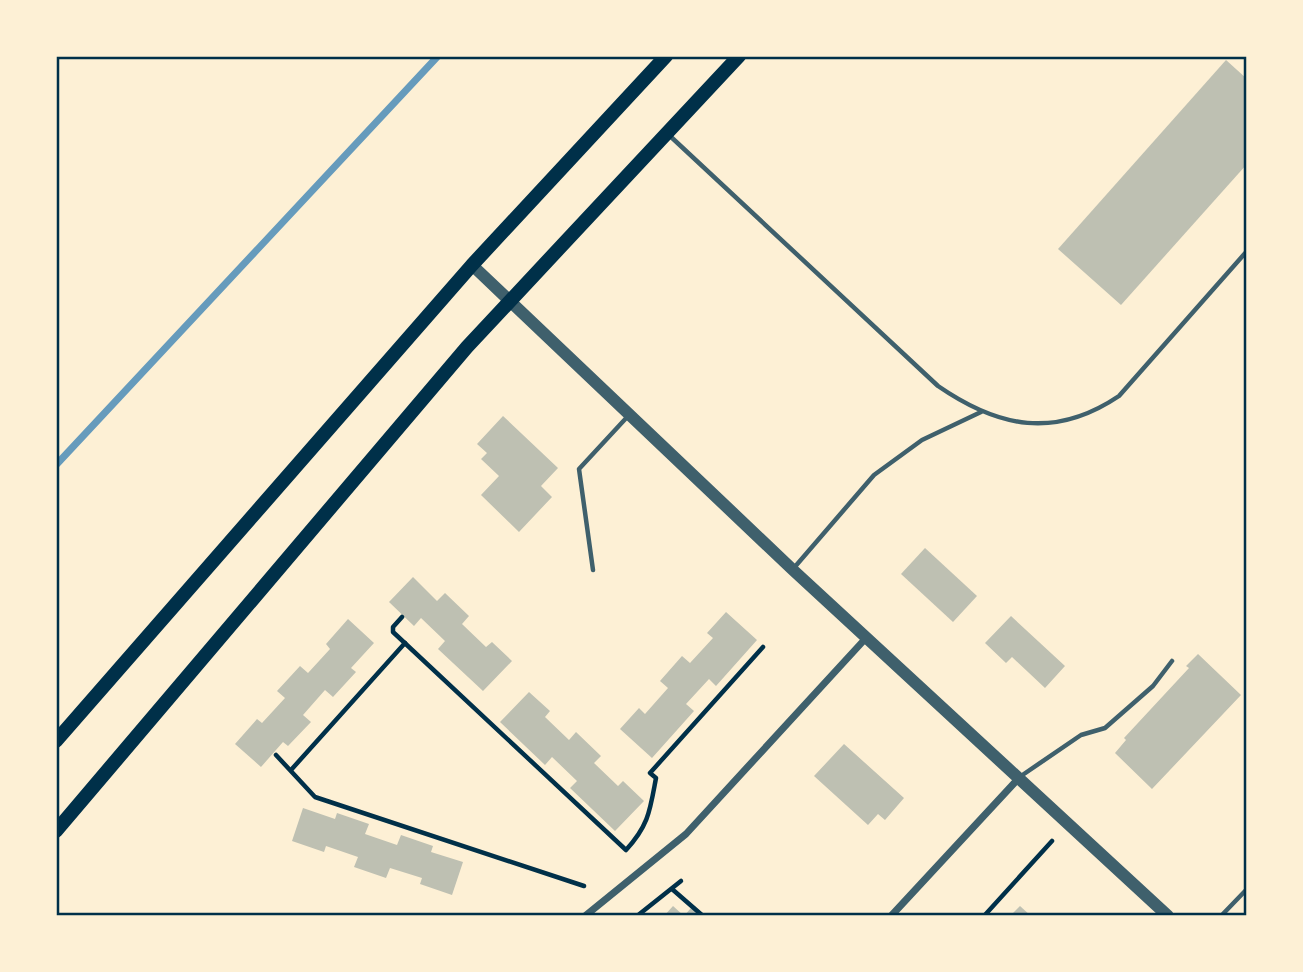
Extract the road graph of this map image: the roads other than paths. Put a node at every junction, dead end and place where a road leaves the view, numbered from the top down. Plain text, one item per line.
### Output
1 (666, 56) edge
2 (739, 56) edge
3 (667, 133) junction
4 (1247, 251) edge
5 (472, 265) junction
6 (509, 300) junction
7 (981, 412) junction
8 (629, 415) junction
9 (593, 570) dead end
10 (793, 570) junction
11 (866, 638) junction
12 (1172, 661) dead end
13 (56, 741) edge
14 (1018, 779) junction
15 (56, 831) edge
16 (1247, 889) edge
17 (585, 916) edge
18 (891, 916) edge
19 (1168, 916) edge
20 (1221, 916) edge

1 - 5 main road
2 - 3 main road
3 - 6 main road
3 - 7 lane
4 - 7 lane
5 - 6 street
5 - 13 main road
6 - 8 street
6 - 15 main road
7 - 10 lane
8 - 9 lane
8 - 10 street
10 - 11 street
11 - 14 street
11 - 17 street
12 - 14 lane
14 - 18 street
14 - 19 street
16 - 20 lane

